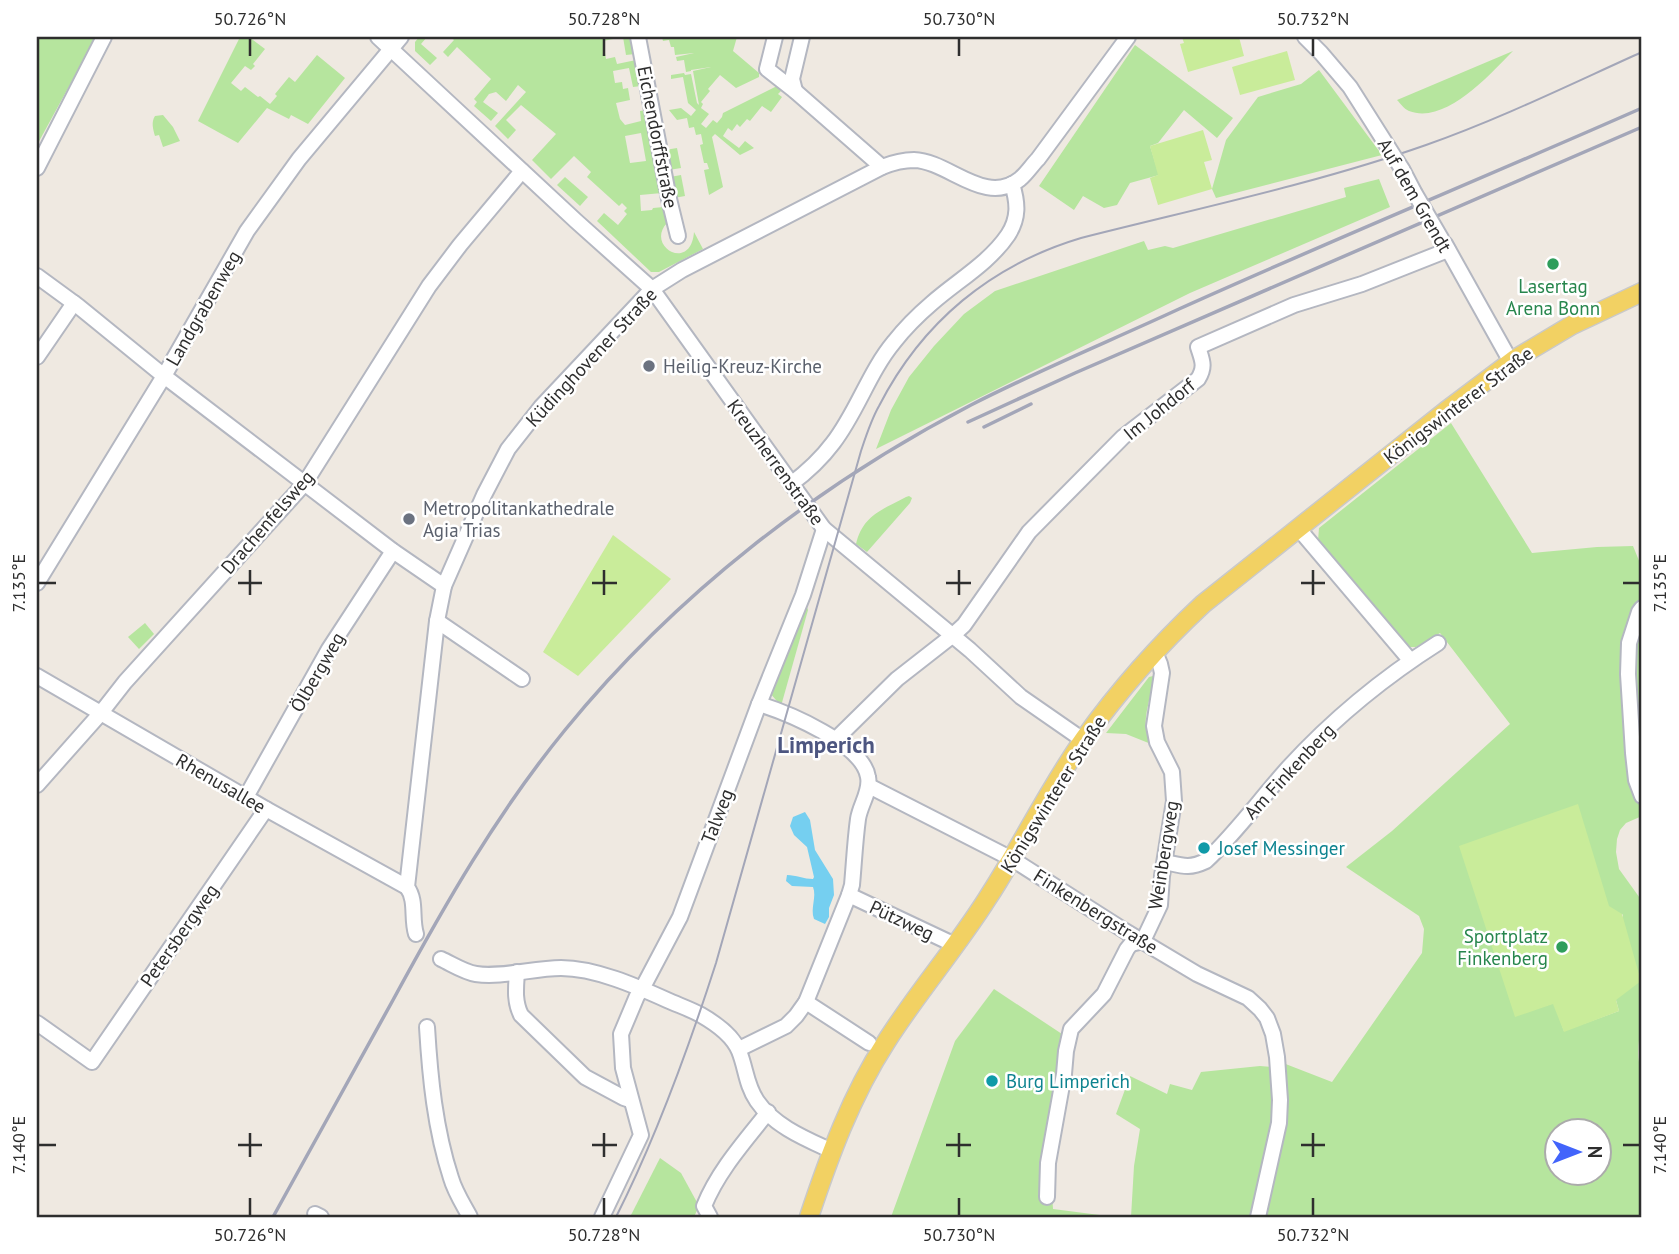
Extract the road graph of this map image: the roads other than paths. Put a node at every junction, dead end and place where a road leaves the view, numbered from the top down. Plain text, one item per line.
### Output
1 (104, 37) edge
2 (378, 37) edge
3 (401, 37) edge
4 (638, 37) edge
5 (775, 37) edge
6 (802, 37) edge
7 (1128, 37) edge
8 (1305, 37) edge
9 (390, 49) junction
10 (795, 91) junction
11 (882, 166) junction
12 (37, 168) edge
13 (522, 171) junction
14 (1012, 184) junction
15 (678, 236) dead end
16 (1445, 245) junction
17 (37, 276) edge
18 (652, 289) junction
19 (1642, 292) edge
20 (74, 303) junction
21 (37, 357) edge
22 (1511, 362) junction
23 (164, 376) junction
24 (305, 483) junction
25 (791, 484) junction
26 (1298, 528) junction
27 (824, 529) junction
28 (393, 551) junction
29 (37, 583) edge
30 (444, 586) junction
31 (1642, 608) edge
32 (437, 621) junction
33 (952, 636) junction
34 (1438, 643) dead end
35 (1155, 652) junction
36 (1410, 660) junction
37 (37, 676) edge
38 (522, 679) dead end
39 (758, 704) junction
40 (100, 714) junction
41 (836, 739) junction
42 (1083, 740) junction
43 (37, 785) edge
44 (869, 786) junction
45 (1642, 796) edge
46 (246, 797) junction
47 (266, 809) junction
48 (1012, 859) junction
49 (1166, 862) junction
50 (407, 887) junction
51 (849, 895) junction
52 (416, 934) dead end
53 (1143, 941) junction
54 (955, 944) junction
55 (441, 959) dead end
56 (517, 972) junction
57 (642, 989) junction
58 (806, 1002) junction
59 (37, 1023) edge
60 (427, 1027) dead end
61 (869, 1043) dead end
62 (738, 1049) junction
63 (630, 1100) junction
64 (768, 1112) junction
65 (832, 1151) junction
66 (1047, 1197) dead end
67 (470, 1217) edge
68 (602, 1217) edge
69 (710, 1217) edge
70 (809, 1217) edge
71 (1258, 1217) edge

1 - 12 street
2 - 9 street, Kreuzherrenstraße
3 - 9 street, Landgrabenweg
4 - 15 street, Eichendorffstraße
5 - 10 street
6 - 10 street
7 - 14 street
8 - 16 street, Auf dem Grendt, bridge
9 - 13 street, Kreuzherrenstraße
9 - 23 street, Landgrabenweg
10 - 11 street
11 - 14 street, Küdinghovener Straße
11 - 18 street, Küdinghovener Straße
13 - 18 street, Kreuzherrenstraße
13 - 24 street, Drachenfelsweg
14 - 25 street
16 - 22 street, Auf dem Grendt
16 - 33 street, Im Johdorf
17 - 20 street
18 - 25 street, Kreuzherrenstraße
18 - 30 street, Küdinghovener Straße
19 - 22 main road, Königswinterer Straße
20 - 21 street
20 - 23 street
22 - 26 main road, Königswinterer Straße
23 - 24 street
23 - 29 street, Landgrabenweg
24 - 28 street
24 - 40 street, Drachenfelsweg
25 - 27 street, Kreuzherrenstraße
26 - 35 main road, Königswinterer Straße
26 - 36 street
27 - 33 street, Kreuzherrenstraße
27 - 39 street, Talweg
28 - 30 street
28 - 46 street, Ölbergweg
30 - 32 street, Küdinghovener Straße
31 - 45 street
32 - 38 street
32 - 50 street, Küdinghovener Straße
33 - 41 street
33 - 42 street, Kreuzherrenstraße
34 - 36 street, Am Finkenberg
35 - 42 main road, Königswinterer Straße
35 - 49 street, Weinbergweg
36 - 49 street, Am Finkenberg
37 - 40 street, Rhenusallee
39 - 41 street
39 - 57 street, Talweg
40 - 43 street, Drachenfelsweg
40 - 46 street, Rhenusallee
41 - 44 street
42 - 48 main road, Königswinterer Straße
44 - 48 street, Finkenbergstraße
44 - 51 street
46 - 47 street, Rhenusallee
47 - 50 street, Rhenusallee
47 - 59 street, Petersbergweg
48 - 53 street, Finkenbergstraße
48 - 54 main road, Königswinterer Straße
49 - 53 street, Weinbergweg
50 - 52 street, Küdinghovener Straße
51 - 54 street, Pützweg
51 - 58 street
53 - 66 street, Weinbergweg
53 - 71 street, Finkenbergstraße
54 - 65 main road, Königswinterer Straße
55 - 56 street
56 - 57 street
56 - 63 street
57 - 62 street
57 - 63 street, Talweg
58 - 61 street
58 - 62 street
60 - 67 street
62 - 64 street
63 - 68 street, Talweg
64 - 65 street
64 - 69 street
65 - 70 main road, Königswinterer Straße

